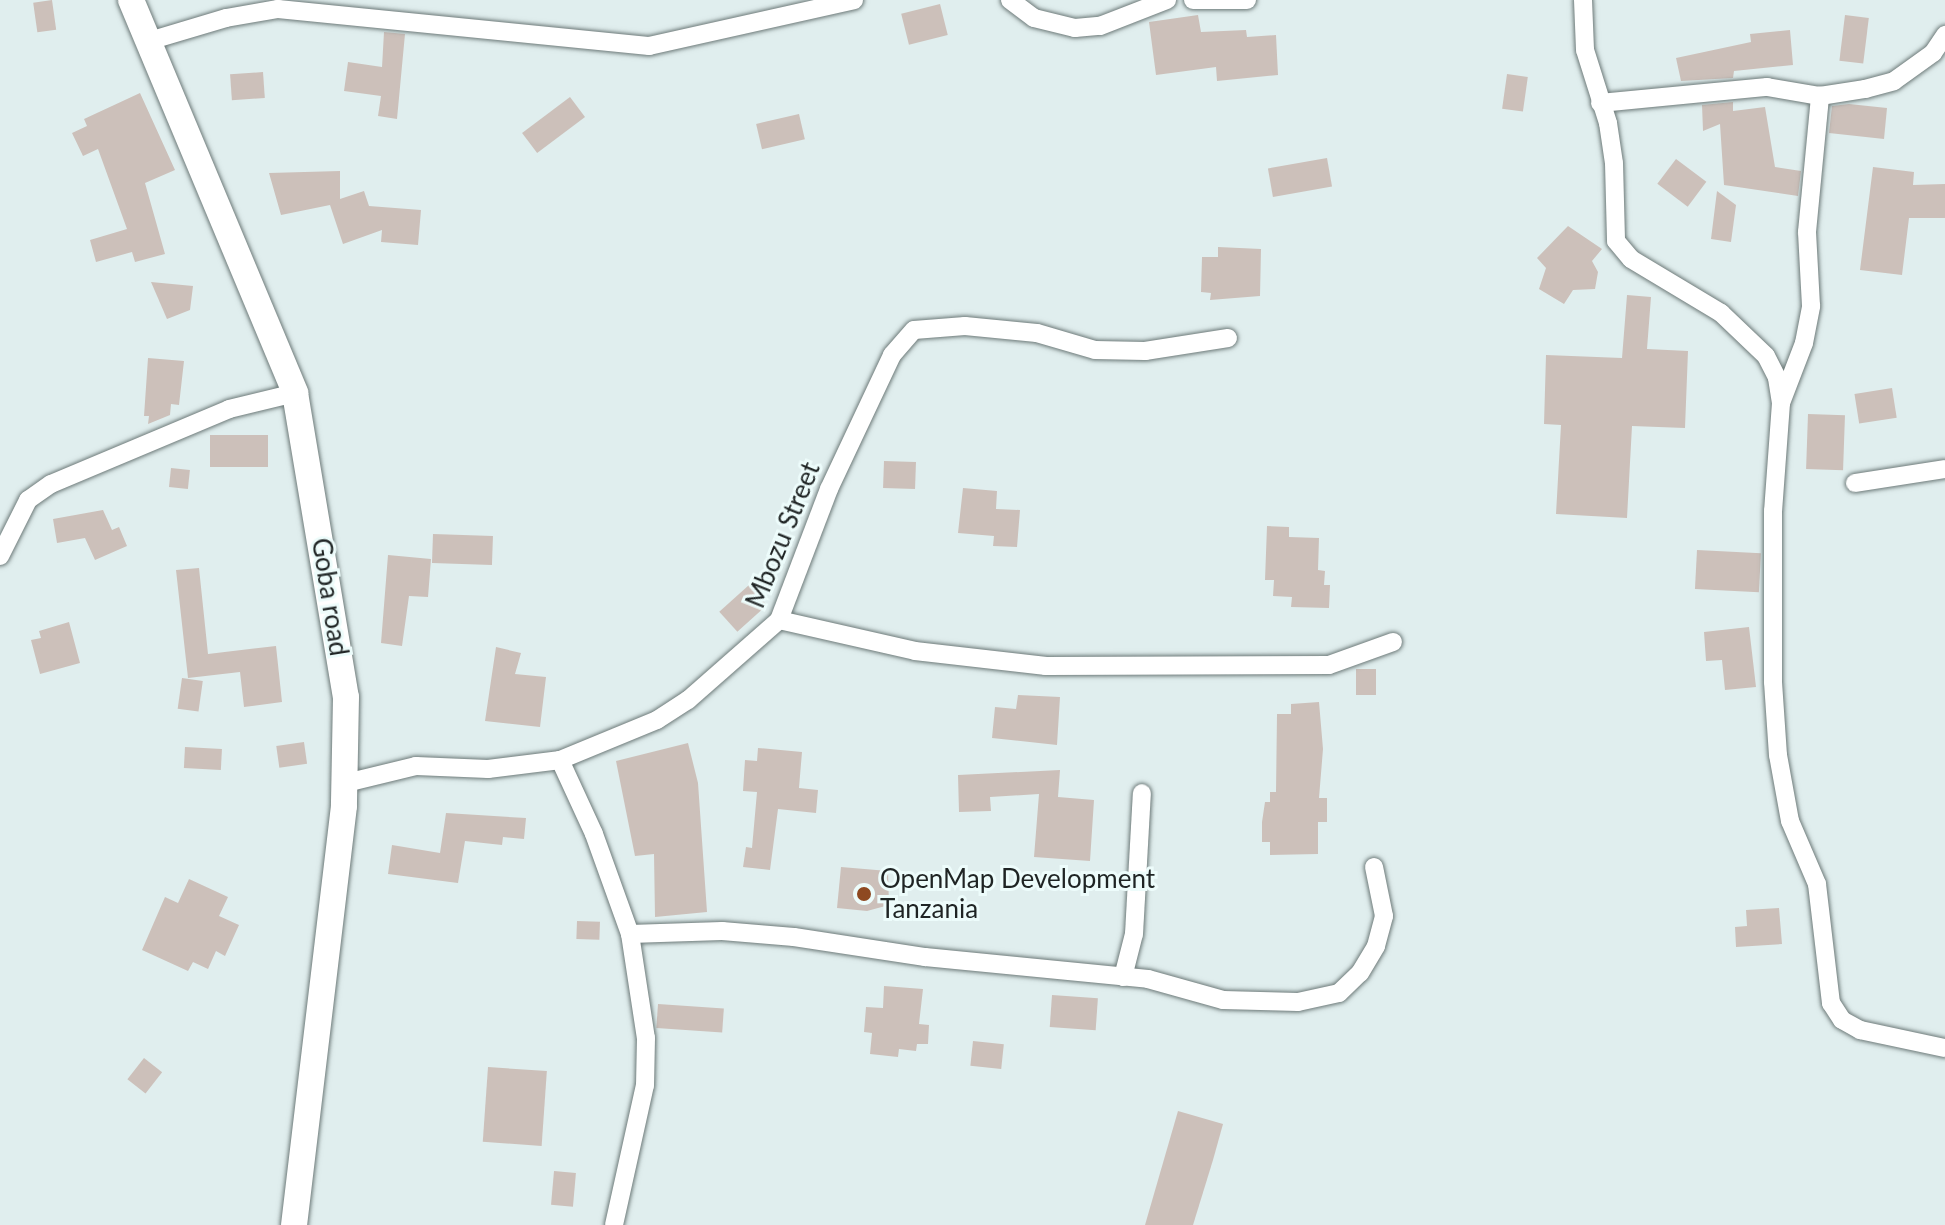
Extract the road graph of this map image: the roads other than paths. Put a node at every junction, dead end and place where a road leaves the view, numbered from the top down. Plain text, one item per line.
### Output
1 (131, 0) edge
2 (854, 0) edge
3 (1010, 0) edge
4 (1167, 0) edge
5 (1193, 0) edge
6 (1247, 0) edge
7 (1583, 0) edge
8 (1945, 35) edge
9 (149, 41) junction
10 (1820, 96) junction
11 (1600, 103) junction
12 (1228, 338) dead end
13 (295, 393) junction
14 (1781, 403) junction
15 (1945, 469) edge
16 (1855, 483) dead end
17 (0, 556) edge
18 (779, 620) junction
19 (1393, 642) dead end
20 (560, 760) junction
21 (346, 783) junction
22 (1142, 793) dead end
23 (1374, 867) dead end
24 (630, 934) junction
25 (1123, 977) junction
26 (1945, 1048) edge
27 (294, 1225) edge
28 (614, 1225) edge

1 - 9 street, Goba road
2 - 9 street
3 - 4 street
5 - 6 street
7 - 11 street
8 - 10 street
9 - 13 street, Goba road
10 - 11 street
10 - 14 street
11 - 14 street
12 - 18 street, Mbozu Street
13 - 17 street
13 - 21 street, Goba road
14 - 26 street
15 - 16 street
18 - 19 street
18 - 20 street, Mbozu Street
20 - 21 street, Mbozu Street
20 - 24 street
21 - 27 street, Goba road
22 - 25 street
23 - 25 street
24 - 25 street
24 - 28 street

